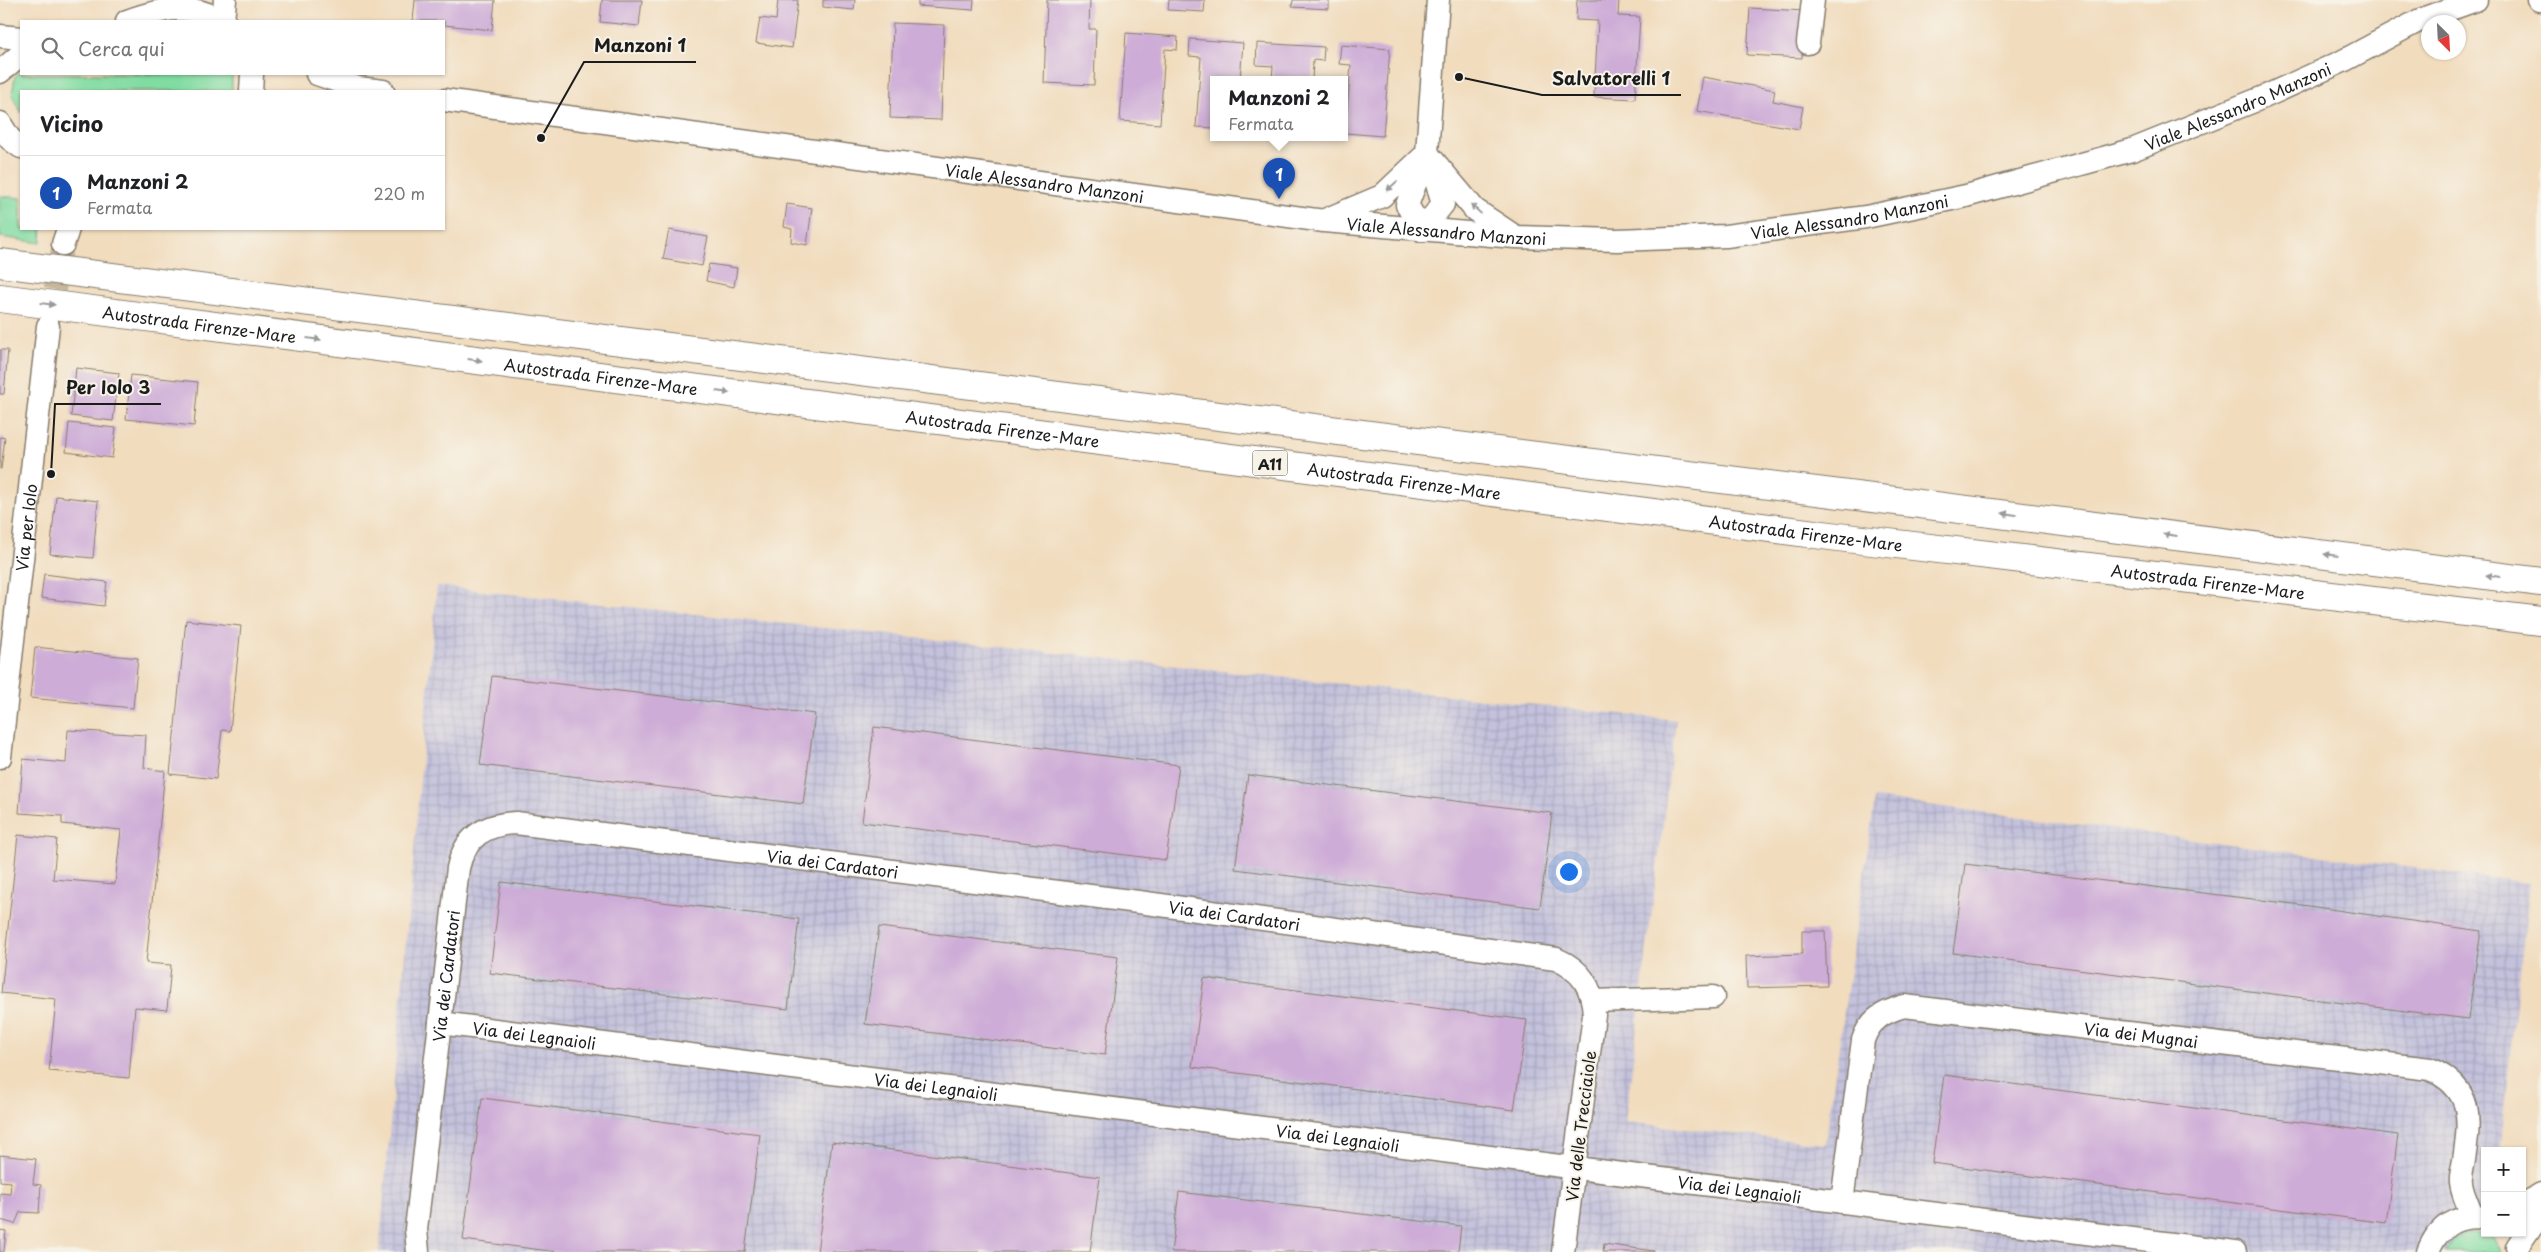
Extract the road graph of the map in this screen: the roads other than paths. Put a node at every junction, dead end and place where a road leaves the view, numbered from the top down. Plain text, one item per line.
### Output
1 (141, 0) edge
2 (225, 0) edge
3 (1438, 0) edge
4 (1813, 0) edge
5 (2443, 0) edge
6 (2476, 0) edge
7 (120, 20) edge
8 (130, 20) edge
9 (221, 20) edge
10 (223, 20) edge
11 (2420, 20) junction
12 (0, 36) edge
13 (20, 38) edge
14 (1808, 43) dead end
15 (20, 55) edge
16 (0, 72) edge
17 (252, 75) edge
18 (318, 75) edge
19 (251, 90) edge
20 (353, 90) edge
21 (445, 100) edge
22 (0, 124) edge
23 (20, 146) edge
24 (1427, 153) junction
25 (1324, 221) junction
26 (60, 230) edge
27 (68, 230) edge
28 (1422, 230) junction
29 (1515, 237) junction
30 (0, 262) edge
31 (0, 298) edge
32 (48, 326) tunnel mouth
33 (2541, 582) edge
34 (2541, 621) edge
35 (0, 757) edge
36 (1713, 997) dead end
37 (1593, 1000) junction
38 (440, 1022) junction
39 (1574, 1169) junction
40 (2461, 1183) junction
41 (2541, 1194) edge
42 (1842, 1202) junction
43 (2526, 1203) edge
44 (2541, 1212) edge
45 (2479, 1217) edge
46 (2449, 1223) junction
47 (2514, 1244) edge
48 (418, 1252) edge
49 (1563, 1252) edge
50 (2235, 1252) edge
51 (2428, 1252) edge

1 - 7 street
2 - 10 street
3 - 24 street
4 - 14 street
5 - 11 street
6 - 11 street
8 - 9 street
11 - 29 street, Viale Alessandro Manzoni
12 - 13 street
15 - 16 street
17 - 19 street
18 - 20 street
21 - 25 street, Viale Alessandro Manzoni
22 - 23 street
24 -> 25 street
24 - 28 street
24 - 28 street
29 -> 24 street
25 - 28 street, Viale Alessandro Manzoni
26 - 27 street
28 - 29 street, Viale Alessandro Manzoni
33 -> 30 highway
31 -> 34 highway, Autostrada Firenze-Mare / A11
32 - 35 street, Via per Iolo
36 - 37 street
37 - 38 street, Via dei Cardatori
37 - 39 street, Via delle Trecciaiole
38 - 39 street, Via dei Legnaioli
38 - 48 street, Via dei Cardatori
39 - 42 street, Via dei Legnaioli
39 - 49 street, Via delle Trecciaiole
40 - 42 street, Via dei Mugnai
40 - 45 street, Via dei Mugnai
40 - 46 street
41 - 43 street
42 - 50 street, Via dei Legnaioli
44 - 47 street
45 - 46 street
46 - 51 street

